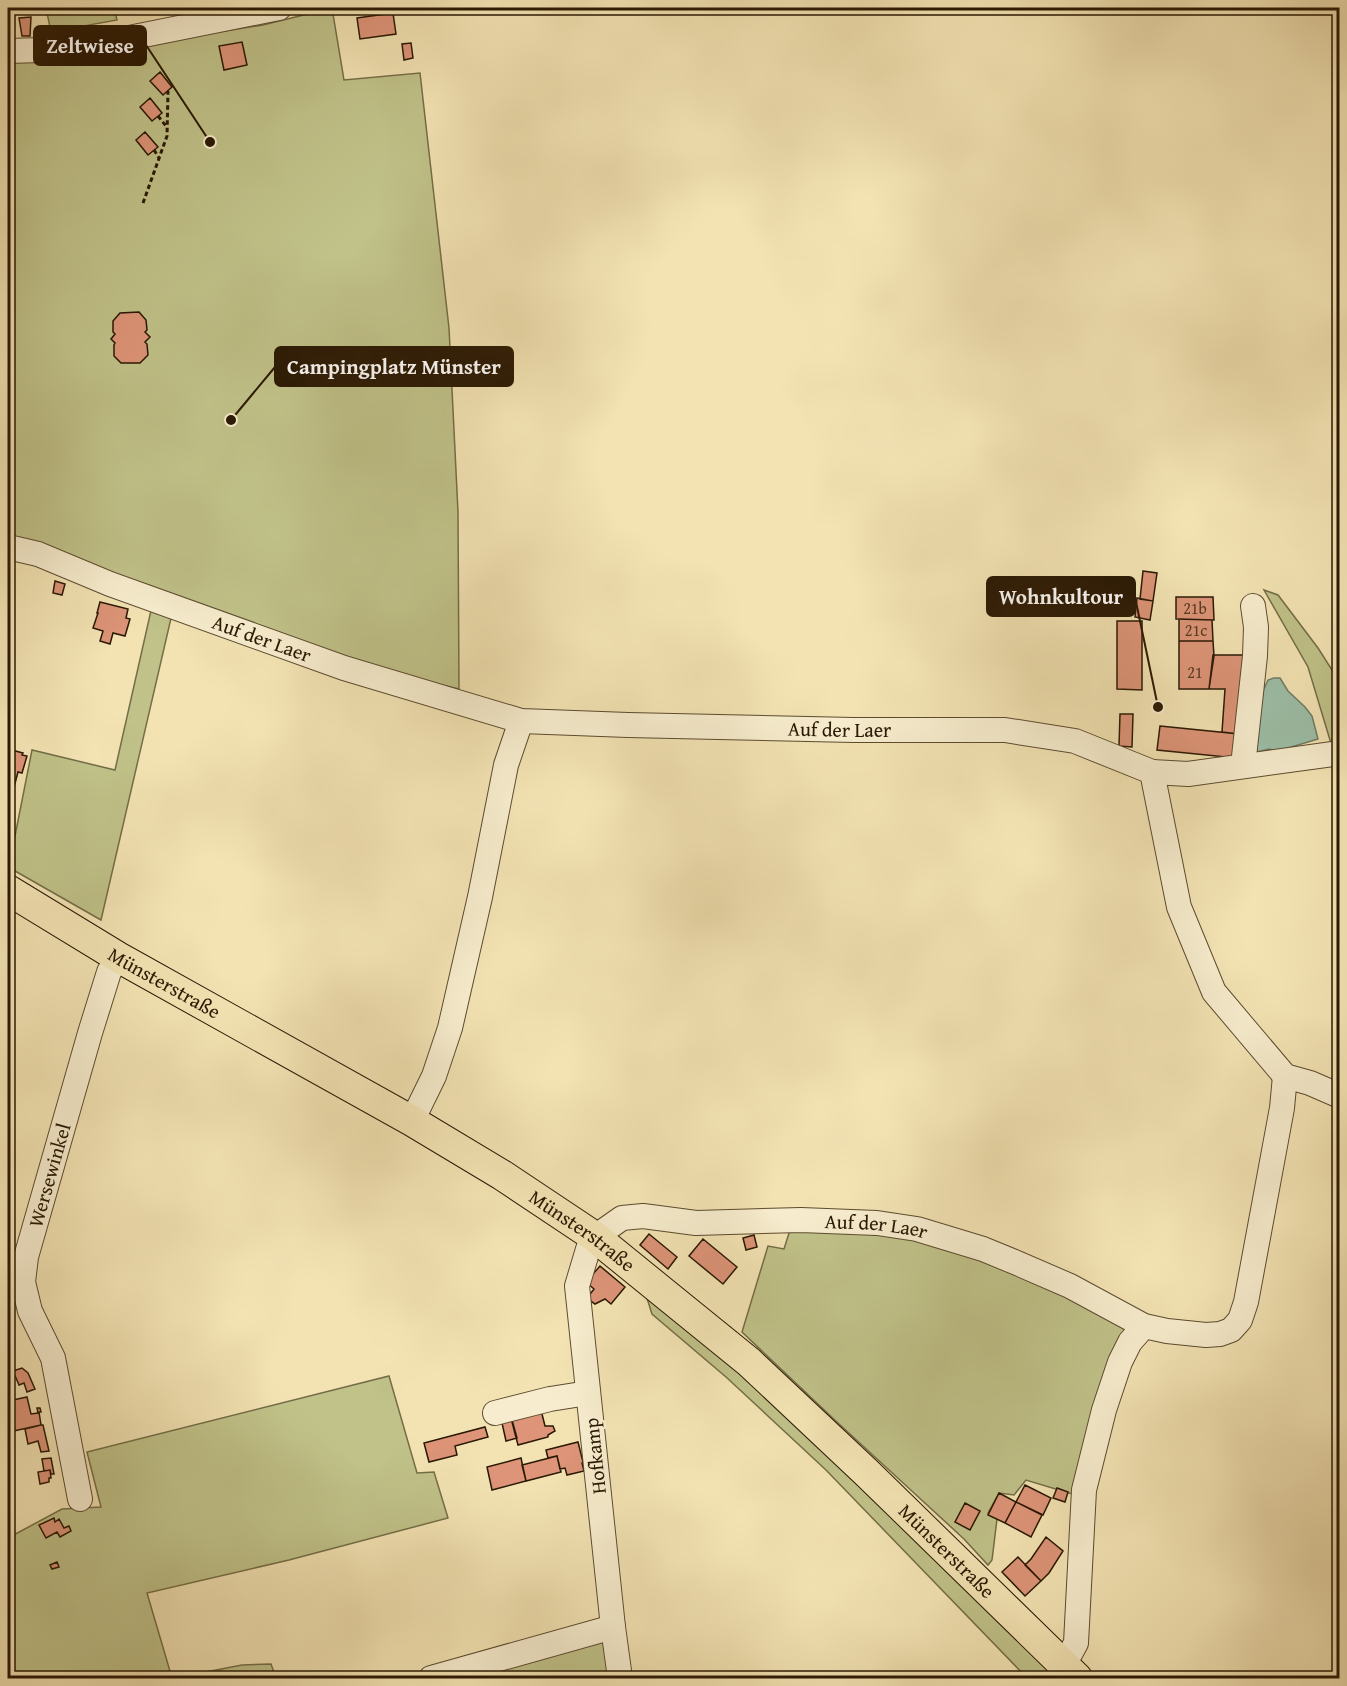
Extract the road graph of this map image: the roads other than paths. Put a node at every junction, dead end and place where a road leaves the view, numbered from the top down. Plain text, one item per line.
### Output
1 (279, 8) edge
2 (8, 51) edge
3 (8, 547) edge
4 (1253, 606) dead end
5 (521, 721) junction
6 (1340, 753) edge
7 (1243, 766) junction
8 (1152, 771) junction
9 (8, 890) edge
10 (118, 957) junction
11 (1285, 1076) junction
12 (1340, 1096) edge
13 (412, 1121) junction
14 (595, 1237) junction
15 (1144, 1326) junction
16 (588, 1393) junction
17 (495, 1413) dead end
18 (80, 1499) dead end
19 (613, 1628) junction
20 (1070, 1671) edge
21 (431, 1678) edge
22 (620, 1678) edge

1 - 2 street
3 - 5 street, Auf der Laer
4 - 7 street
5 - 8 street, Auf der Laer
5 - 13 street
6 - 7 street, Auf der Laer
7 - 8 street, Auf der Laer
8 - 11 street
9 - 10 main road, Münsterstraße
10 - 13 main road, Münsterstraße
10 - 18 street, Wersewinkel
11 - 12 street
11 - 15 street, Auf der Laer
13 - 14 main road, Münsterstraße
14 - 15 street, Auf der Laer
14 - 16 street, Hofkamp
14 - 20 main road, Münsterstraße
15 - 20 street
16 - 17 street
16 - 19 street, Hofkamp
19 - 21 street
19 - 22 street, Hofkamp

